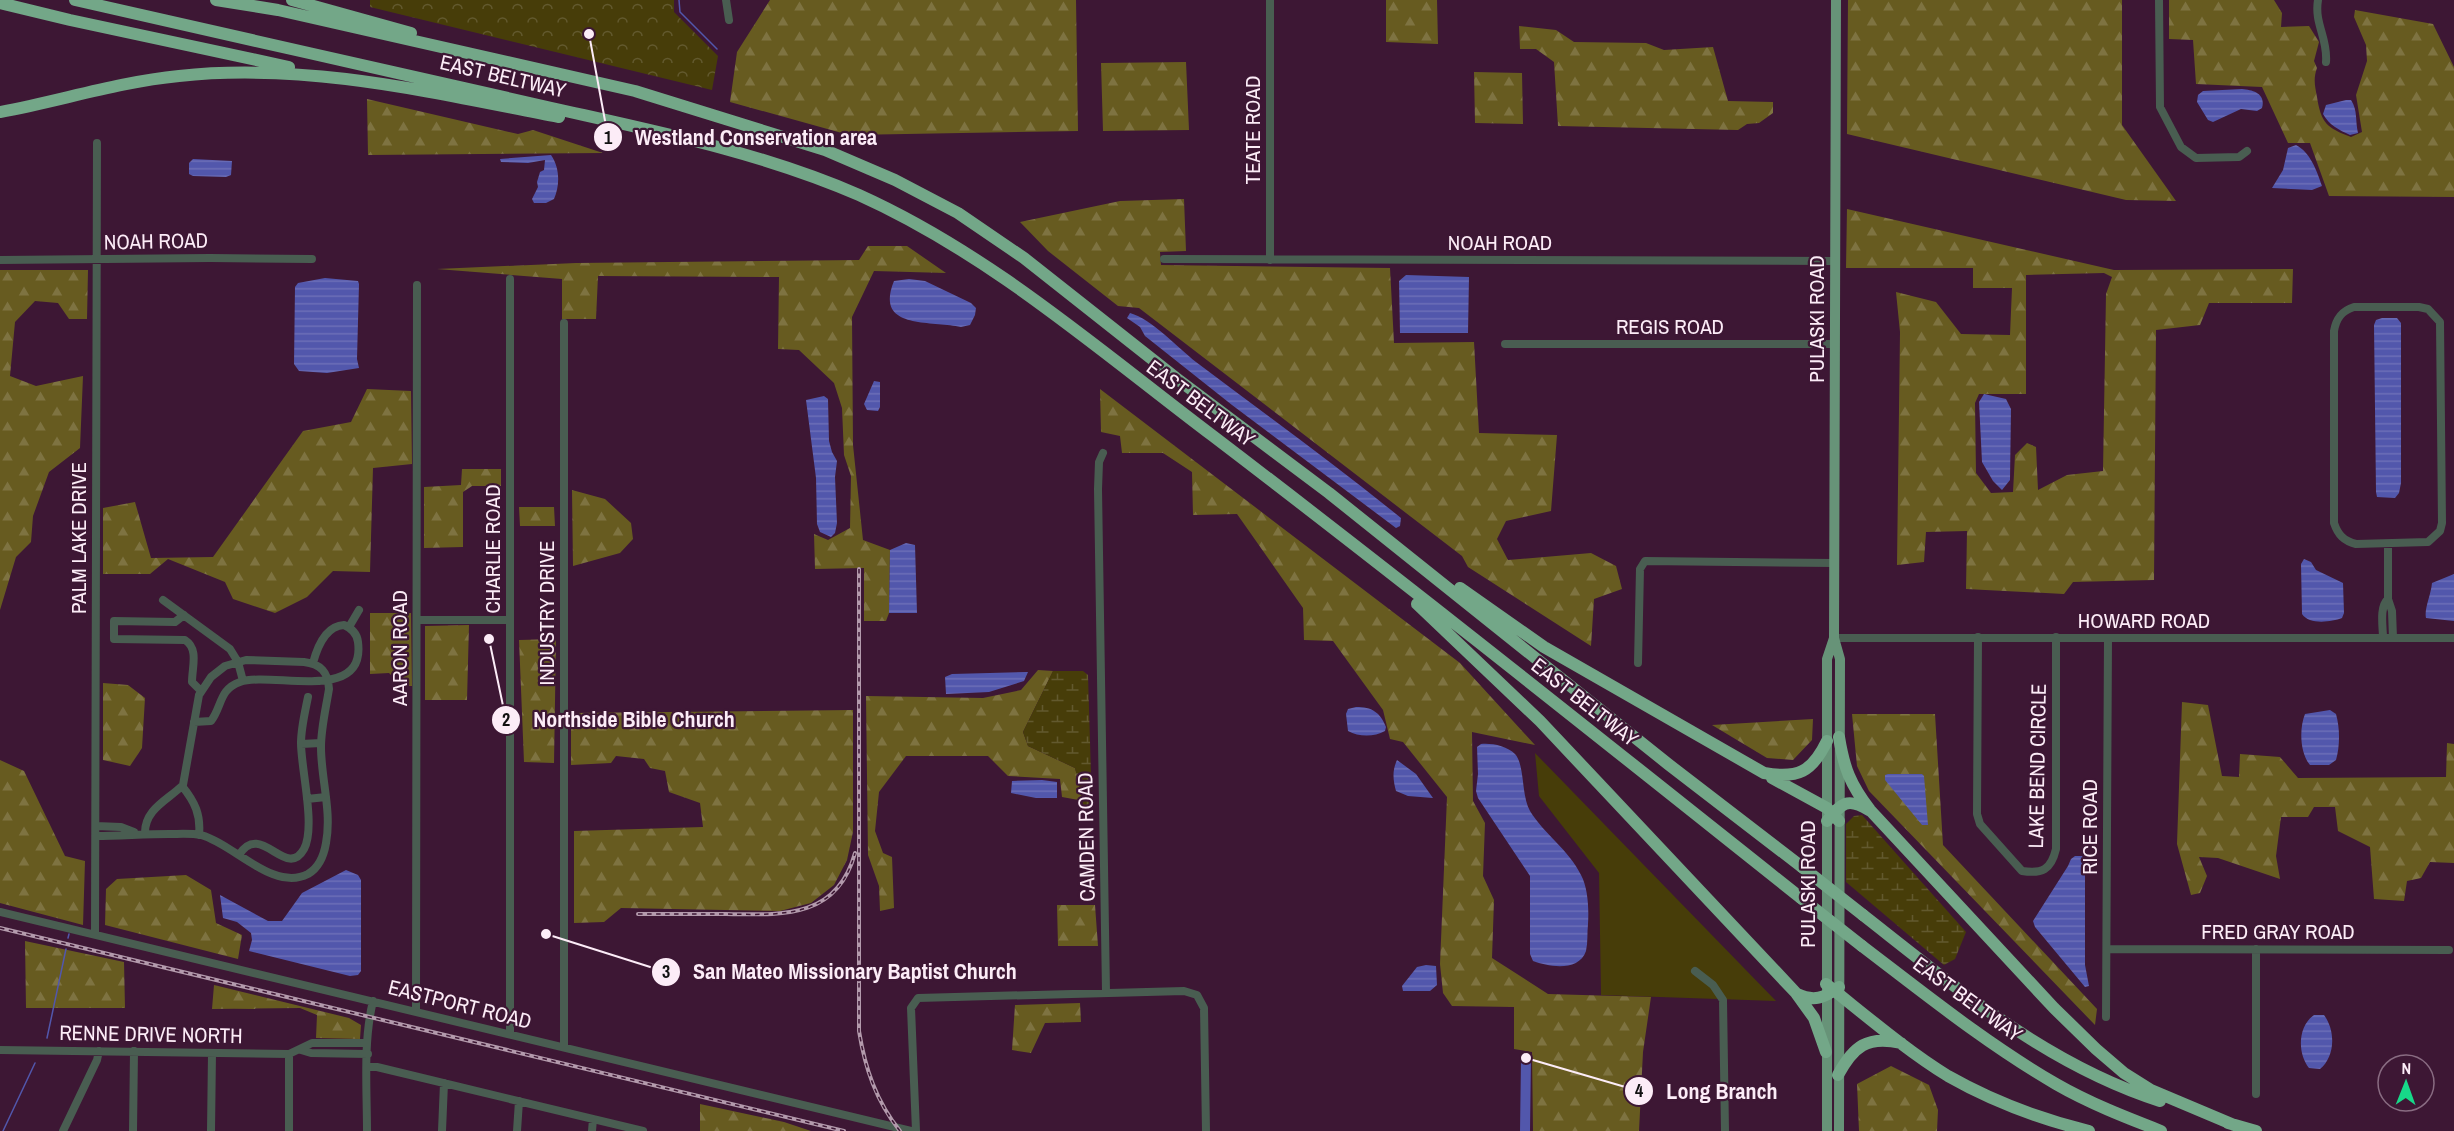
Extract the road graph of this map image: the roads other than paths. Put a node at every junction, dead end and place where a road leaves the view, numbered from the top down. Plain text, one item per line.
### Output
1 (75, 0) edge
2 (216, 0) edge
3 (238, 0) edge
4 (292, 0) edge
5 (726, 0) edge
6 (1270, 0) edge
7 (1836, 0) edge
8 (2159, 0) edge
9 (2318, 0) edge
10 (0, 3) edge
11 (278, 10) junction
12 (729, 20) dead end
13 (2326, 62) dead end
14 (374, 83) junction
15 (635, 91) junction
16 (0, 114) edge
17 (664, 134) junction
18 (97, 142) dead end
19 (2247, 151) dead end
20 (312, 259) dead end
21 (0, 260) edge
22 (96, 260) junction
23 (1164, 260) dead end
24 (1270, 260) junction
25 (1835, 261) junction
26 (510, 279) dead end
27 (417, 285) dead end
28 (564, 323) dead end
29 (1505, 344) dead end
30 (1835, 344) junction
31 (1103, 453) dead end
32 (1329, 493) junction
33 (2388, 544) junction
34 (1364, 554) junction
35 (1834, 563) junction
36 (163, 600) dead end
37 (359, 610) dead end
38 (183, 615) junction
39 (417, 620) junction
40 (510, 620) junction
41 (348, 627) junction
42 (2056, 637) junction
43 (1834, 638) junction
44 (1978, 638) junction
45 (2108, 638) junction
46 (2388, 638) junction
47 (2454, 638) edge
48 (238, 662) junction
49 (313, 663) junction
50 (1638, 663) dead end
51 (329, 679) junction
52 (243, 681) junction
53 (201, 691) junction
54 (308, 698) dead end
55 (194, 722) junction
56 (1833, 739) junction
57 (321, 743) junction
58 (301, 744) junction
59 (1764, 773) junction
60 (182, 786) junction
61 (326, 797) junction
62 (307, 799) junction
63 (1870, 810) junction
64 (1833, 814) junction
65 (96, 826) junction
66 (141, 834) junction
67 (199, 835) junction
68 (96, 836) junction
69 (239, 855) junction
70 (0, 912) edge
71 (95, 934) junction
72 (2107, 949) junction
73 (2256, 949) junction
74 (2449, 950) dead end
75 (1695, 971) dead end
76 (1833, 990) junction
77 (1106, 992) junction
78 (1796, 993) junction
79 (373, 1001) junction
80 (417, 1011) junction
81 (2106, 1017) dead end
82 (510, 1034) junction
83 (368, 1043) junction
84 (1905, 1044) junction
85 (564, 1047) junction
86 (0, 1050) edge
87 (301, 1050) junction
88 (99, 1051) junction
89 (134, 1051) junction
90 (1826, 1052) junction
91 (212, 1053) junction
92 (290, 1054) junction
93 (368, 1054) junction
94 (367, 1067) junction
95 (1838, 1075) junction
96 (444, 1083) junction
97 (2256, 1094) dead end
98 (519, 1101) junction
99 (594, 1119) junction
100 (2234, 1125) junction
101 (63, 1131) edge
102 (133, 1131) edge
103 (211, 1131) edge
104 (288, 1131) edge
105 (367, 1131) edge
106 (442, 1131) edge
107 (517, 1131) edge
108 (592, 1131) edge
109 (643, 1131) edge
110 (911, 1131) edge
111 (916, 1131) edge
112 (1206, 1131) edge
113 (1725, 1131) edge
114 (1827, 1131) edge
115 (1839, 1131) edge
116 (2090, 1131) edge
117 (2160, 1131) edge
118 (2256, 1131) edge

1 - 17 highway, EAST BELTWAY
2 - 11 highway, EAST BELTWAY
3 - 11 highway
4 - 15 highway
5 - 12 street
6 - 24 street, TEATE ROAD
7 - 25 main road, PULASKI ROAD
8 - 19 street
9 - 13 street
10 - 14 highway
11 - 15 highway, EAST BELTWAY
14 - 16 highway
14 - 17 highway
15 - 32 highway, EAST BELTWAY
17 - 34 highway, EAST BELTWAY
18 - 22 street, PALM LAKE DRIVE
20 - 22 street, NOAH ROAD
21 - 22 street, NOAH ROAD
22 - 65 street, PALM LAKE DRIVE
23 - 24 street, NOAH ROAD
24 - 25 street, NOAH ROAD
25 - 30 main road, PULASKI ROAD
26 - 40 street, CHARLIE ROAD
27 - 39 street, AARON ROAD
28 - 85 street, INDUSTRY DRIVE
29 - 30 street, REGIS ROAD
30 - 35 main road, PULASKI ROAD
31 - 77 street, CAMDEN ROAD
32 - 59 highway
32 - 100 highway, EAST BELTWAY, bridge
33 - 33 street
33 - 46 street
34 - 78 highway
34 - 117 highway, EAST BELTWAY, bridge
35 - 43 main road, PULASKI ROAD
35 - 50 street
36 - 38 street
37 - 41 street
38 - 48 street
38 - 53 street
39 - 40 street
39 - 80 street, AARON ROAD
40 - 82 street, CHARLIE ROAD
41 - 49 street
41 - 51 street
42 - 44 street, HOWARD ROAD
42 - 44 street, LAKE BEND CIRCLE
42 - 45 street, HOWARD ROAD
43 - 44 street, HOWARD ROAD
43 - 56 main road, PULASKI ROAD
45 - 46 street, HOWARD ROAD
45 - 72 street, RICE ROAD
46 - 47 street, HOWARD ROAD
48 - 49 street
48 - 52 street
48 - 53 street
49 - 51 street
51 - 52 street
51 - 57 street
52 - 55 street
53 - 55 street
54 - 58 street
55 - 60 street
56 - 59 highway
56 - 63 highway
56 - 64 main road, PULASKI ROAD
57 - 58 street
57 - 61 street
58 - 62 street
59 - 64 highway
60 - 66 street
60 - 67 street
61 - 62 street
61 - 69 street
62 - 69 street
63 - 64 highway
63 - 100 highway
64 - 76 main road, PULASKI ROAD
65 - 66 street
65 - 68 street, PALM LAKE DRIVE
66 - 67 street
66 - 68 street
67 - 69 street
68 - 71 street, PALM LAKE DRIVE
70 - 71 street, EASTPORT ROAD
71 - 79 street, EASTPORT ROAD
72 - 73 street, FRED GRAY ROAD
72 - 81 street, RICE ROAD
73 - 74 street, FRED GRAY ROAD
73 - 97 street
75 - 113 street
76 - 78 highway
76 - 84 highway
76 - 90 main road, PULASKI ROAD
76 - 95 main road, PULASKI ROAD
77 - 111 street
77 - 112 street
78 - 90 highway
79 - 80 street, EASTPORT ROAD
79 - 83 street
80 - 82 street, EASTPORT ROAD
82 - 85 street, EASTPORT ROAD
83 - 87 street, RENNE DRIVE NORTH
83 - 93 street
84 - 95 highway
84 - 116 highway
85 - 110 street, EASTPORT ROAD
86 - 88 street, RENNE DRIVE NORTH
87 - 92 street, RENNE DRIVE NORTH
87 - 93 street, RENNE DRIVE NORTH
88 - 89 street, RENNE DRIVE NORTH
88 - 101 street
89 - 91 street, RENNE DRIVE NORTH
89 - 102 street
90 - 114 main road, PULASKI ROAD
91 - 92 street, RENNE DRIVE NORTH
91 - 103 street
92 - 104 street
93 - 94 street
94 - 96 street
94 - 105 street
95 - 115 main road, PULASKI ROAD
96 - 98 street
96 - 106 street
98 - 99 street
98 - 107 street
99 - 108 street
99 - 109 street
100 - 118 highway, EAST BELTWAY

